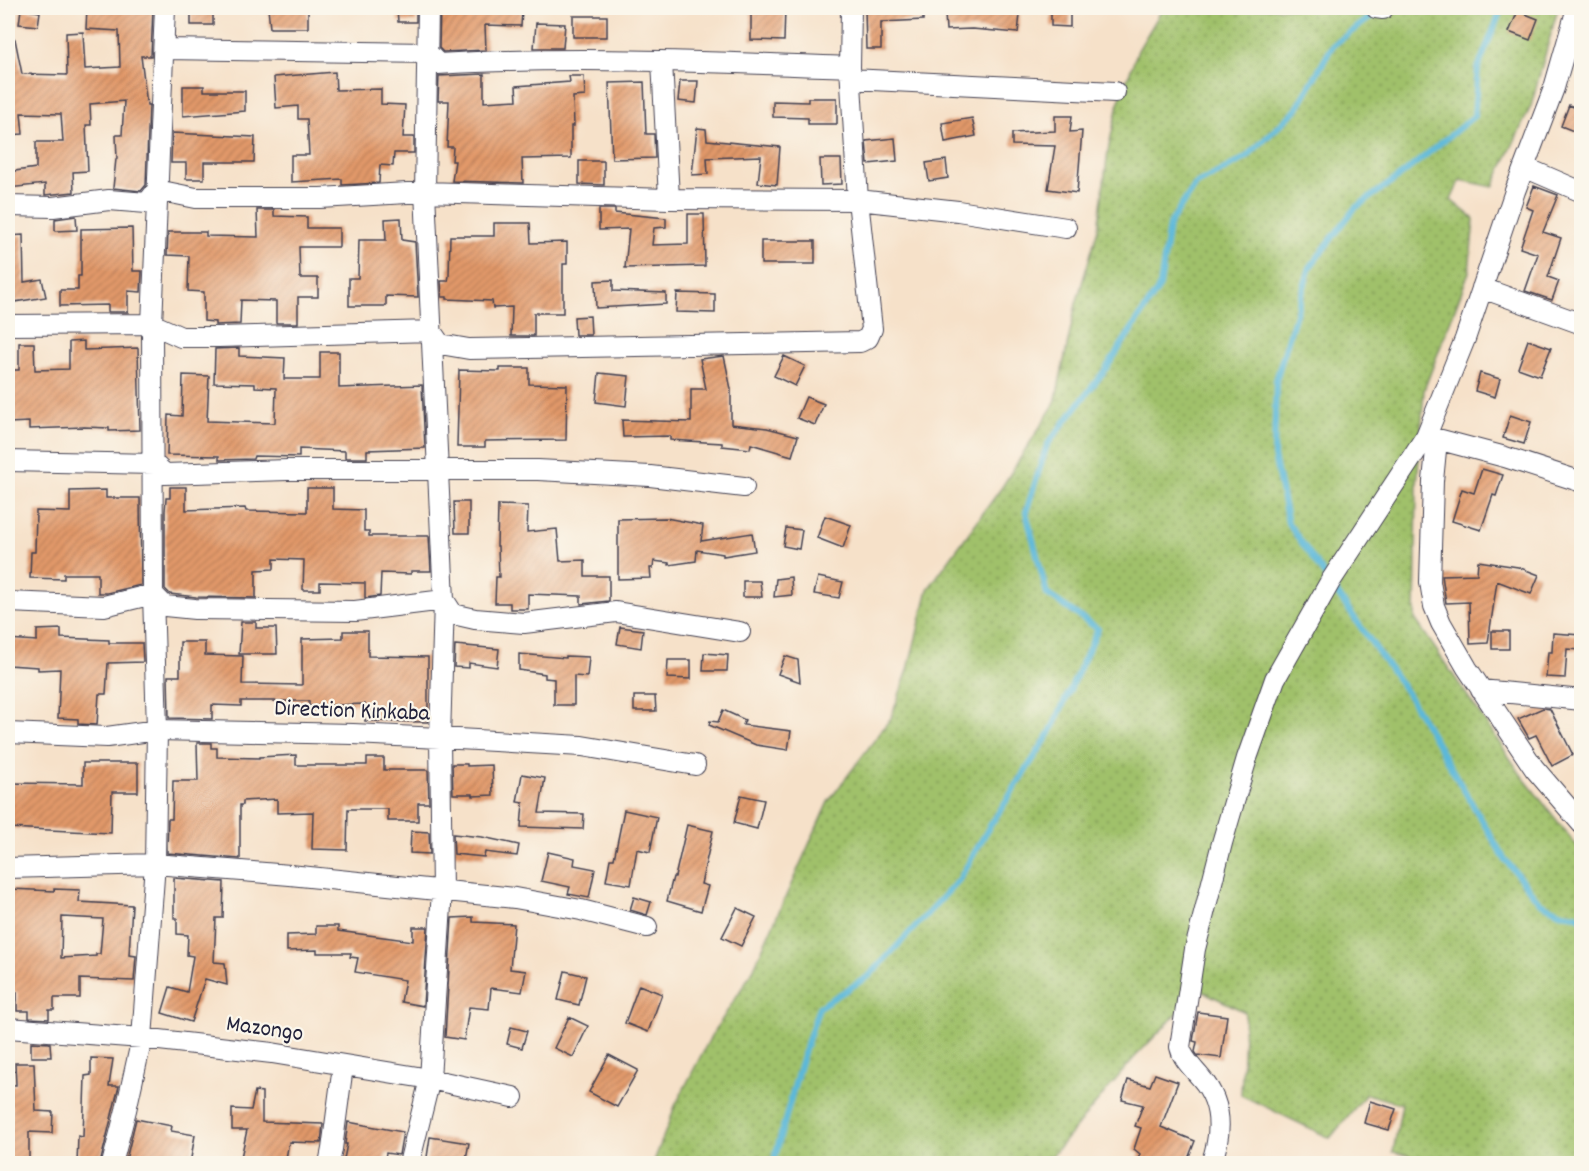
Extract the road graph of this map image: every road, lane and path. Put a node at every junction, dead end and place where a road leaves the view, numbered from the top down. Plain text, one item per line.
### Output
1 (165, 8) edge
2 (428, 8) edge
3 (851, 8) edge
4 (1577, 8) edge
5 (1576, 29) edge
6 (165, 49) junction
7 (428, 53) junction
8 (662, 61) junction
9 (851, 73) junction
10 (1115, 93) dead end
11 (1524, 167) junction
12 (158, 190) junction
13 (425, 192) junction
14 (1581, 192) edge
15 (669, 199) junction
16 (858, 200) junction
17 (8, 206) edge
18 (1066, 228) dead end
19 (1482, 288) junction
20 (152, 324) junction
21 (1581, 324) edge
22 (8, 325) edge
23 (431, 331) junction
24 (1431, 438) junction
25 (8, 461) edge
26 (154, 464) junction
27 (437, 470) junction
28 (1581, 482) edge
29 (744, 487) dead end
30 (153, 594) junction
31 (444, 600) junction
32 (8, 602) edge
33 (740, 632) dead end
34 (1481, 690) junction
35 (1581, 700) edge
36 (157, 730) junction
37 (8, 732) edge
38 (440, 738) junction
39 (695, 765) dead end
40 (1581, 824) edge
41 (155, 864) junction
42 (8, 868) edge
43 (441, 890) junction
44 (647, 927) dead end
45 (8, 1028) edge
46 (142, 1038) junction
47 (343, 1066) junction
48 (430, 1079) junction
49 (513, 1097) dead end
50 (112, 1164) edge
51 (329, 1164) edge
52 (409, 1164) edge
53 (1211, 1164) edge

1 - 6 street
2 - 7 street
3 - 9 street
4 - 5 street
5 - 11 street
6 - 7 street
6 - 12 street
7 - 8 street
7 - 13 street
8 - 9 street
8 - 15 street
9 - 10 street
9 - 16 street
11 - 14 street
11 - 19 street
12 - 13 street
12 - 17 street
12 - 20 street
13 - 15 street
13 - 23 street
15 - 16 street
16 - 18 street
16 - 23 street
19 - 21 street
19 - 24 street
20 - 22 street
20 - 23 street
20 - 26 street
23 - 27 street
24 - 28 street
24 - 34 street
24 - 53 street
25 - 26 street
26 - 27 street
26 - 30 street
27 - 29 street
27 - 31 street
30 - 31 street
30 - 32 street
30 - 36 street
31 - 33 street
31 - 38 street
34 - 35 street
34 - 40 street
36 - 37 street, Direction Kinkaba
36 - 38 street, Direction Kinkaba
36 - 41 street
38 - 39 street, Direction Kinkaba
38 - 43 street
41 - 42 street
41 - 43 street
41 - 46 street
43 - 44 street
43 - 48 street
45 - 46 street, Mazongo
46 - 47 street, Mazongo
46 - 50 street
47 - 48 street, Mazongo
47 - 51 street
48 - 49 street, Mazongo
48 - 52 street

